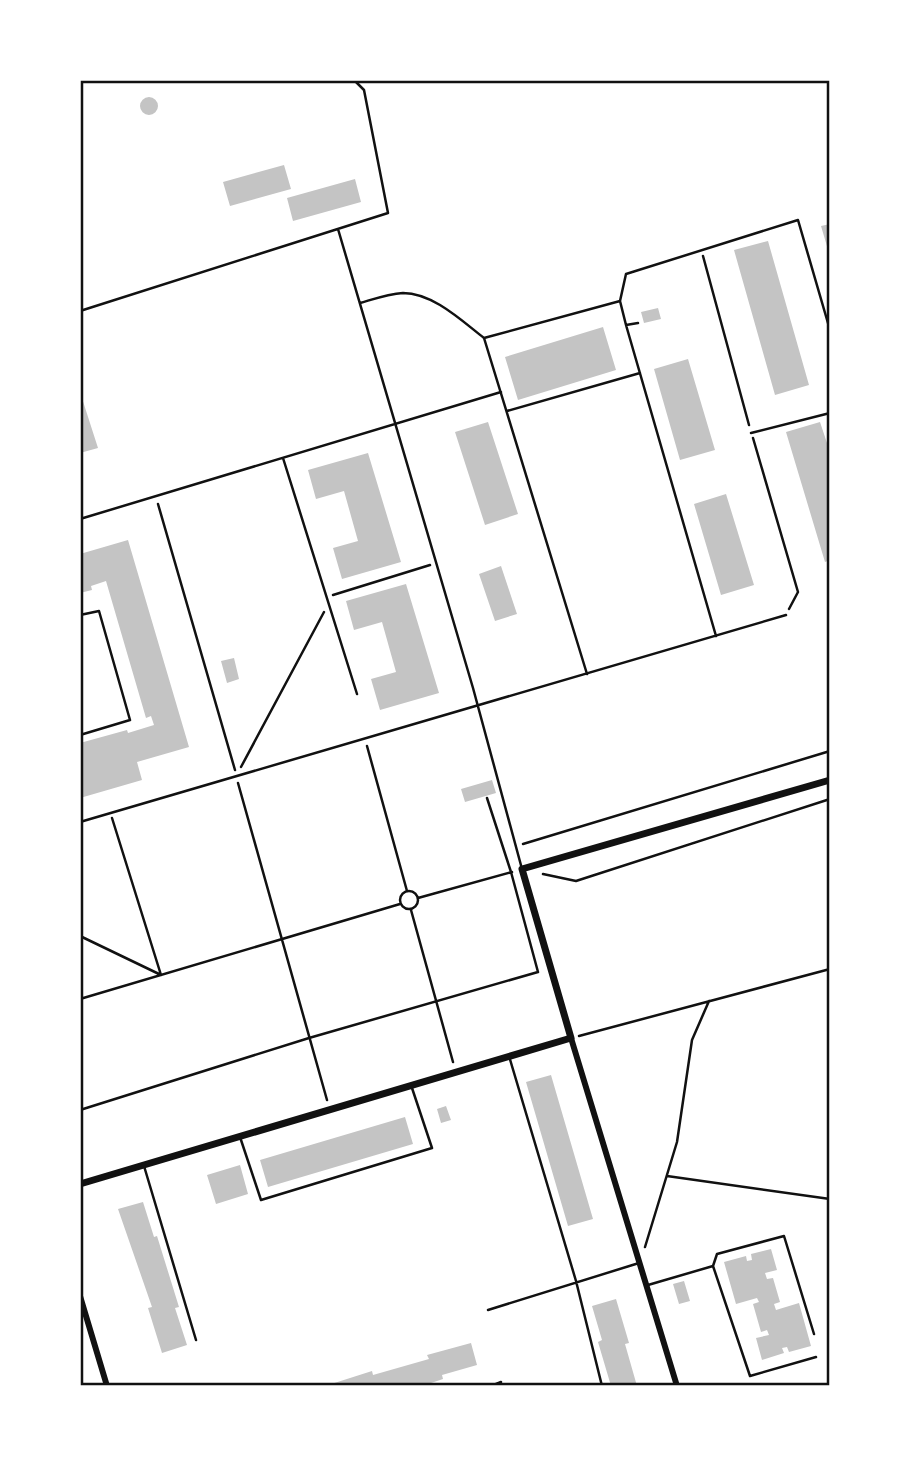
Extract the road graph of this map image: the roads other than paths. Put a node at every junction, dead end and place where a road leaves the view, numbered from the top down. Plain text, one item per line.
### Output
1 (354, 80) edge
2 (338, 229) junction
3 (620, 301) junction
4 (359, 303) junction
5 (80, 311) edge
6 (638, 323) dead end
7 (626, 325) junction
8 (830, 330) edge
9 (484, 338) junction
10 (640, 373) junction
11 (501, 392) junction
12 (507, 411) junction
13 (830, 413) edge
14 (395, 424) junction
15 (751, 433) dead end
16 (283, 458) junction
17 (80, 519) edge
18 (80, 615) edge
19 (786, 615) dead end
20 (716, 636) junction
21 (587, 674) junction
22 (357, 694) dead end
23 (478, 707) junction
24 (80, 735) edge
25 (830, 780) edge
26 (80, 822) edge
27 (522, 869) junction
28 (571, 1038) junction
29 (509, 1056) junction
30 (411, 1086) junction
31 (240, 1137) junction
32 (144, 1166) junction
33 (80, 1184) edge
34 (639, 1263) junction
35 (713, 1266) junction
36 (576, 1281) junction
37 (646, 1285) junction
38 (80, 1296) edge
39 (488, 1310) dead end
40 (814, 1334) dead end
41 (196, 1340) dead end
42 (816, 1357) dead end
43 (501, 1382) dead end
44 (107, 1385) edge
45 (491, 1385) edge
46 (603, 1385) edge
47 (677, 1385) edge

1 - 2 lane
2 - 4 lane
2 - 5 lane
3 - 7 lane
3 - 8 lane
3 - 9 lane
4 - 9 lane
4 - 14 lane
6 - 7 lane
7 - 10 lane
9 - 11 lane
10 - 12 lane
10 - 20 lane
11 - 12 lane
11 - 14 lane
12 - 21 lane
13 - 15 lane
14 - 16 lane
14 - 23 lane
16 - 17 lane
16 - 22 lane
18 - 24 lane
19 - 20 lane
20 - 21 lane
21 - 23 lane
23 - 26 lane
23 - 27 lane
25 - 27 street
27 - 28 street
28 - 29 street
28 - 34 street
29 - 30 street
29 - 36 lane
30 - 31 street
30 - 31 lane
31 - 32 street
32 - 33 street
32 - 41 lane
34 - 36 lane
34 - 37 street
35 - 37 lane
35 - 40 lane
35 - 42 lane
36 - 39 lane
36 - 46 lane
37 - 47 street
38 - 44 street
43 - 45 lane

